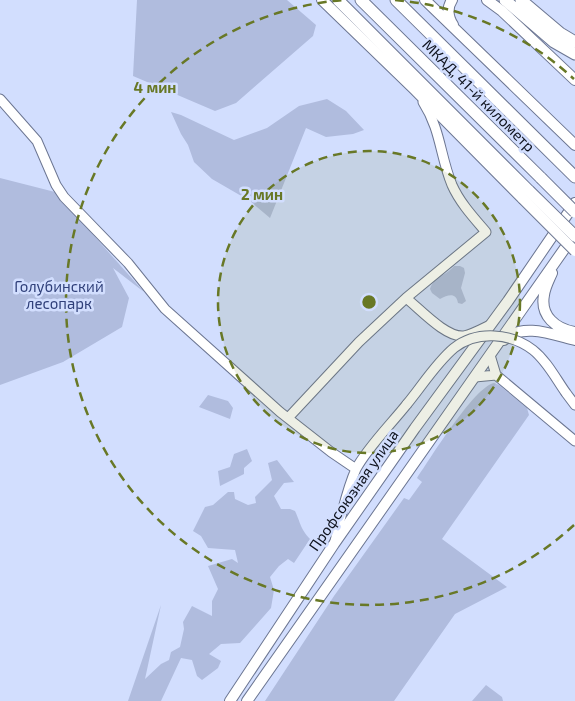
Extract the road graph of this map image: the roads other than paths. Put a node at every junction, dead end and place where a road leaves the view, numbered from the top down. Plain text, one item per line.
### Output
1 (322, 0) edge
2 (338, 0) edge
3 (361, 0) edge
4 (396, 0) edge
5 (425, 0) edge
6 (452, 0) edge
7 (487, 0) edge
8 (504, 0) edge
9 (522, 0) edge
10 (460, 34) junction
11 (575, 42) edge
12 (575, 54) edge
13 (575, 80) edge
14 (414, 89) junction
15 (0, 99) edge
16 (575, 145) edge
17 (575, 177) edge
18 (526, 195) junction
19 (575, 203) edge
20 (575, 212) edge
21 (575, 234) edge
22 (575, 249) edge
23 (558, 258) junction
24 (406, 298) junction
25 (490, 325) junction
26 (575, 332) edge
27 (575, 340) edge
28 (493, 351) junction
29 (496, 375) junction
30 (475, 377) junction
31 (575, 405) edge
32 (288, 418) junction
33 (575, 441) edge
34 (356, 469) junction
35 (334, 544) junction
36 (230, 701) edge
37 (247, 701) edge

1 - 14 main road
2 - 18 highway
3 - 20 highway, МКАД, 41-й километр, bridge
4 - 17 highway, МКАД, 41-й километр
5 - 10 main road
6 - 10 main road
7 - 13 main road
8 - 12 highway
9 - 11 highway
10 - 16 main road
14 - 18 main road
14 - 24 street
15 - 32 street
18 - 21 highway, bridge
18 - 22 main road, bridge
19 - 25 main road, Профсоюзная улица
21 - 23 main road
23 - 26 main road
23 - 28 main road
24 - 25 street
24 - 32 street
25 - 35 main road, Профсоюзная улица
27 - 28 main road
28 - 29 street
28 - 30 main road
29 - 30 street
29 - 33 street
30 - 37 main road
31 - 34 street, bridge
32 - 34 street
34 - 35 street
35 - 36 main road, Профсоюзная улица

